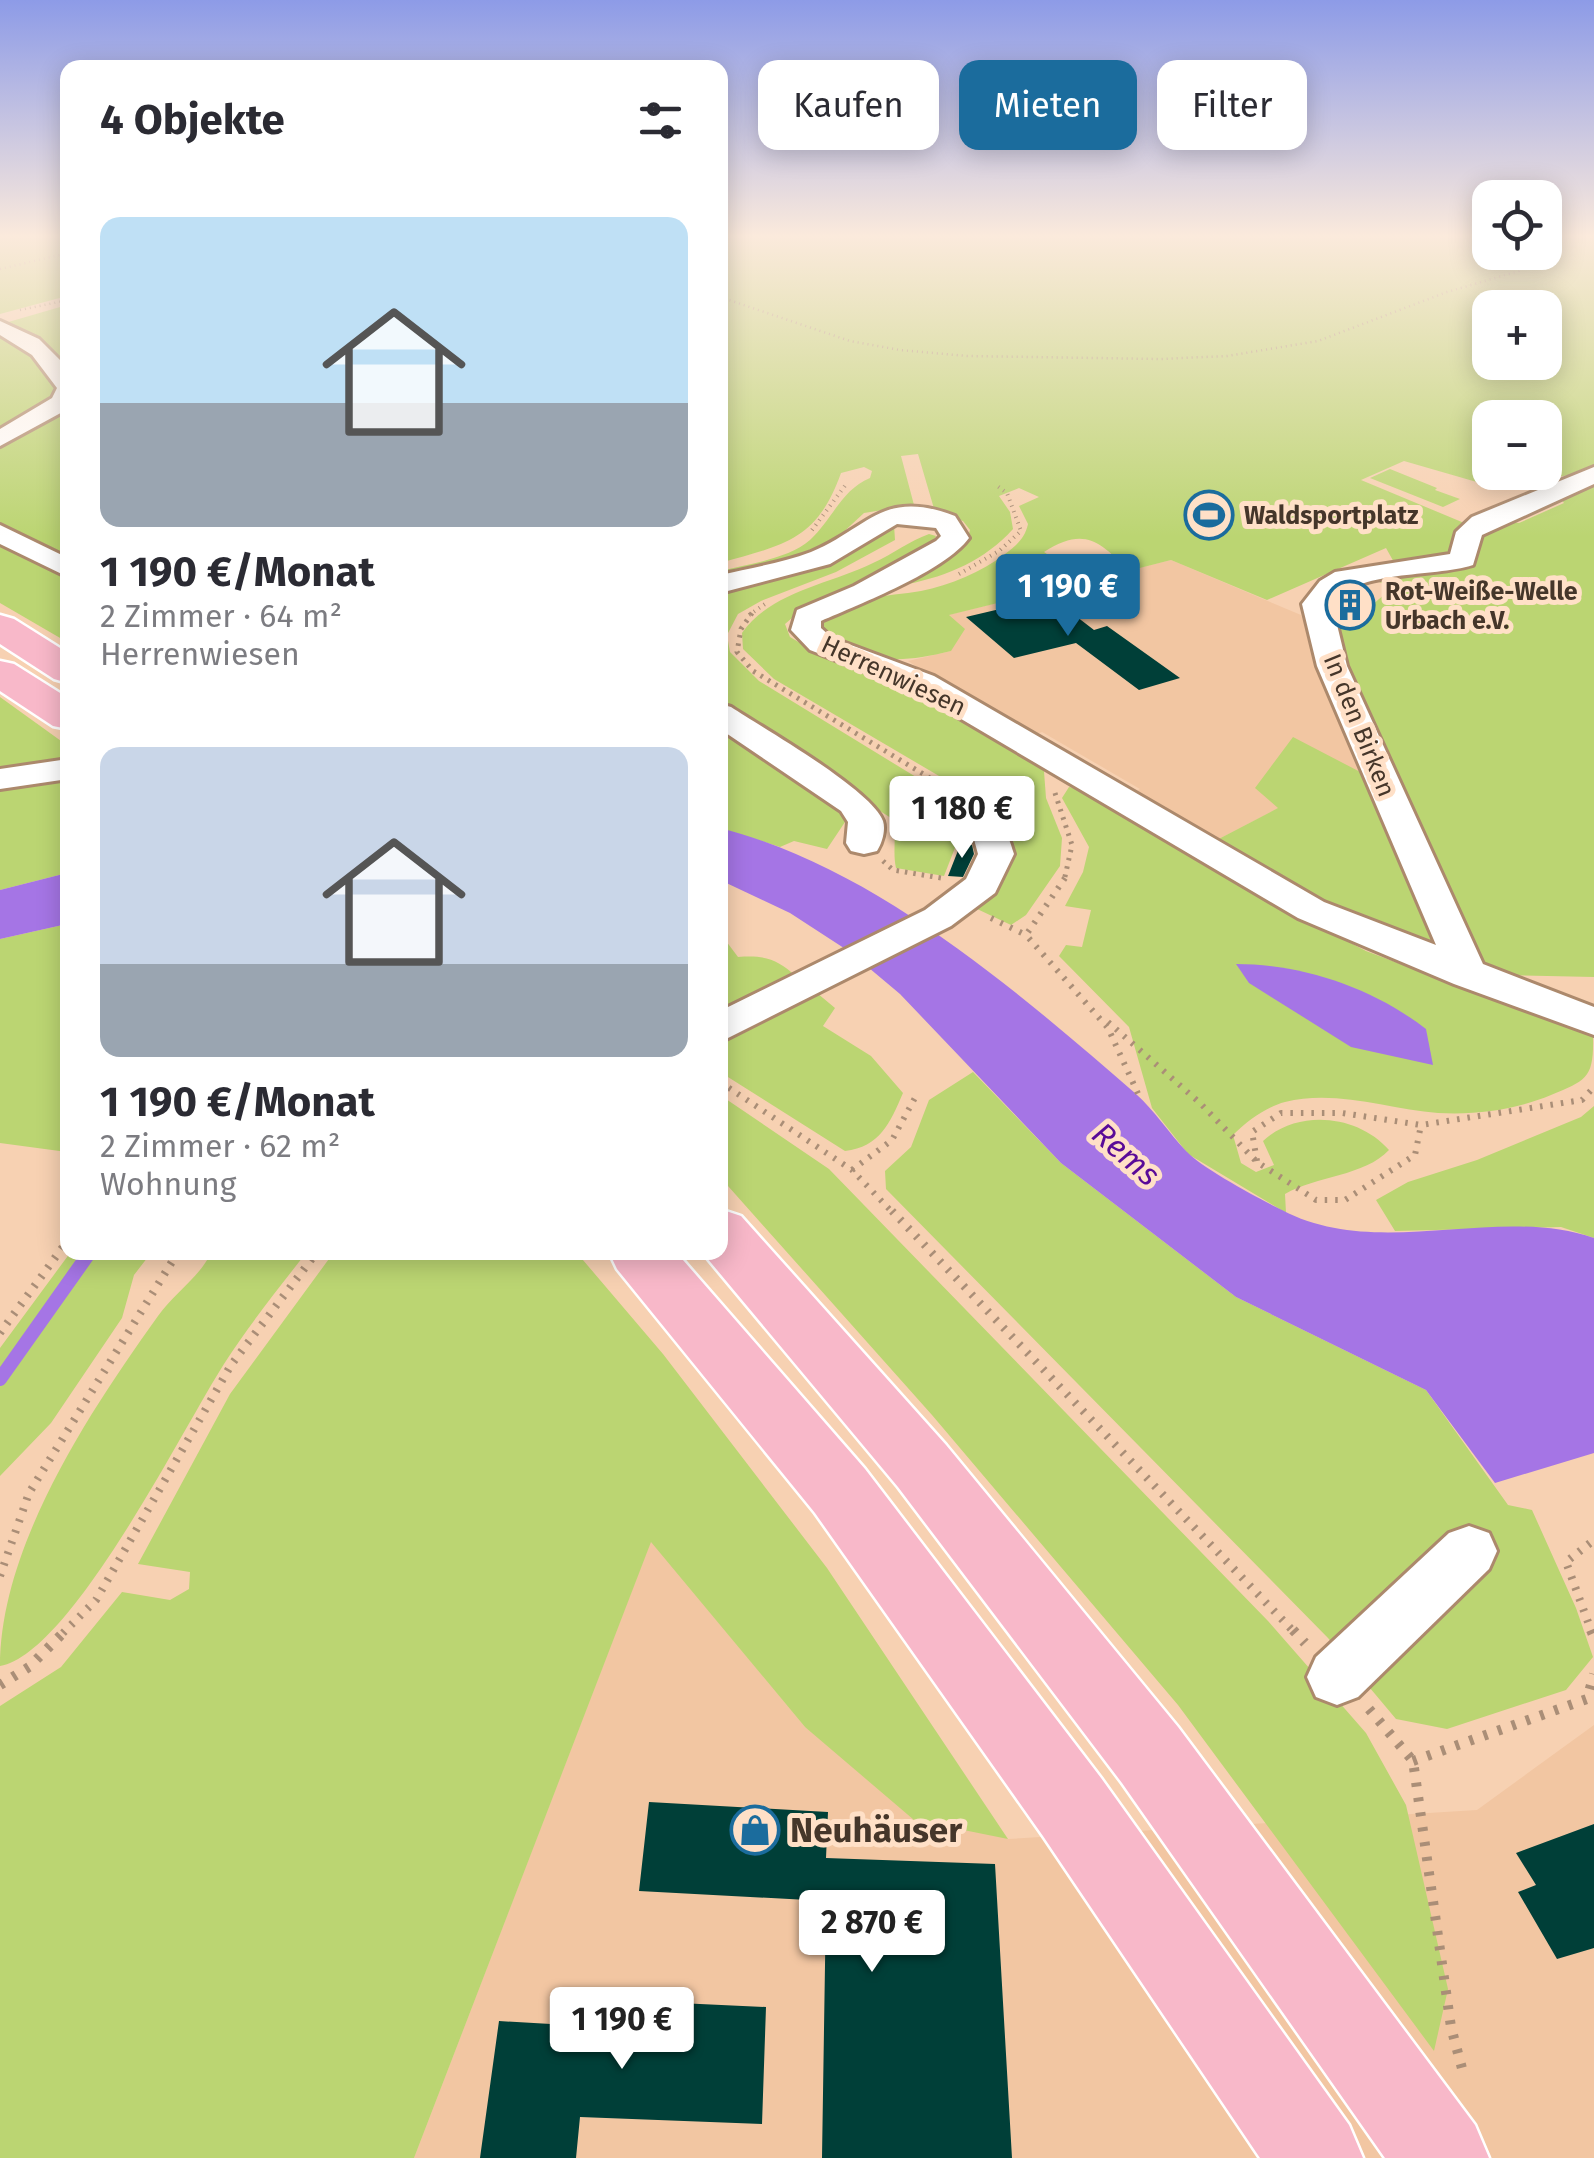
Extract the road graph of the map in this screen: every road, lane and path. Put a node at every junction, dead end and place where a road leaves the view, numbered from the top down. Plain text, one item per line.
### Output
1 (26, 336) edge
2 (831, 336) edge
3 (1332, 336) edge
4 (60, 371) edge
5 (60, 403) edge
6 (0, 439) edge
7 (1594, 475) edge
8 (0, 533) edge
9 (60, 565) edge
10 (728, 582) edge
11 (0, 628) edge
12 (60, 666) edge
13 (0, 673) edge
14 (60, 712) edge
15 (728, 719) edge
16 (60, 771) edge
17 (1078, 773) junction
18 (0, 779) edge
19 (972, 811) dead end
20 (864, 844) joint
21 (982, 885) junction
22 (1468, 975) junction
23 (1108, 1022) junction
24 (1594, 1022) edge
25 (728, 1024) edge
26 (728, 1087) edge
27 (1594, 1087) edge
28 (916, 1096) dead end
29 (1140, 1098) dead end
30 (1421, 1124) junction
31 (1257, 1162) junction
32 (852, 1170) junction
33 (728, 1241) edge
34 (60, 1251) edge
35 (173, 1260) edge
36 (312, 1260) edge
37 (646, 1260) edge
38 (0, 1333) edge
39 (1591, 1540) edge
40 (1469, 1551) dead end
41 (0, 1576) edge
42 (1594, 1636) edge
43 (1594, 1674) edge
44 (1338, 1677) junction
45 (0, 1685) edge
46 (1413, 1761) junction
47 (1451, 2027) dead end
48 (1316, 2158) edge
49 (1442, 2158) edge

1 - 4 street
2 - 3 path
5 - 6 street
7 - 22 street, In den Birken
8 - 9 street
10 - 17 street, Herrenwiesen
11 - 12 highway
13 - 14 highway
15 - 20 street
16 - 18 street
17 - 22 street, Herrenwiesen
17 - 23 path
19 - 21 street
20 - 21 path
21 - 25 street
22 - 24 street, Herrenwiesen
23 - 29 path
23 - 31 path
26 - 32 path
27 - 30 path
28 - 32 path
30 - 31 path
30 - 31 path
32 - 44 path
33 - 49 highway
34 - 38 path
35 - 41 path
36 - 45 path
37 - 48 highway
39 - 42 path
40 - 44 street
43 - 46 path
44 - 46 path
46 - 47 path

